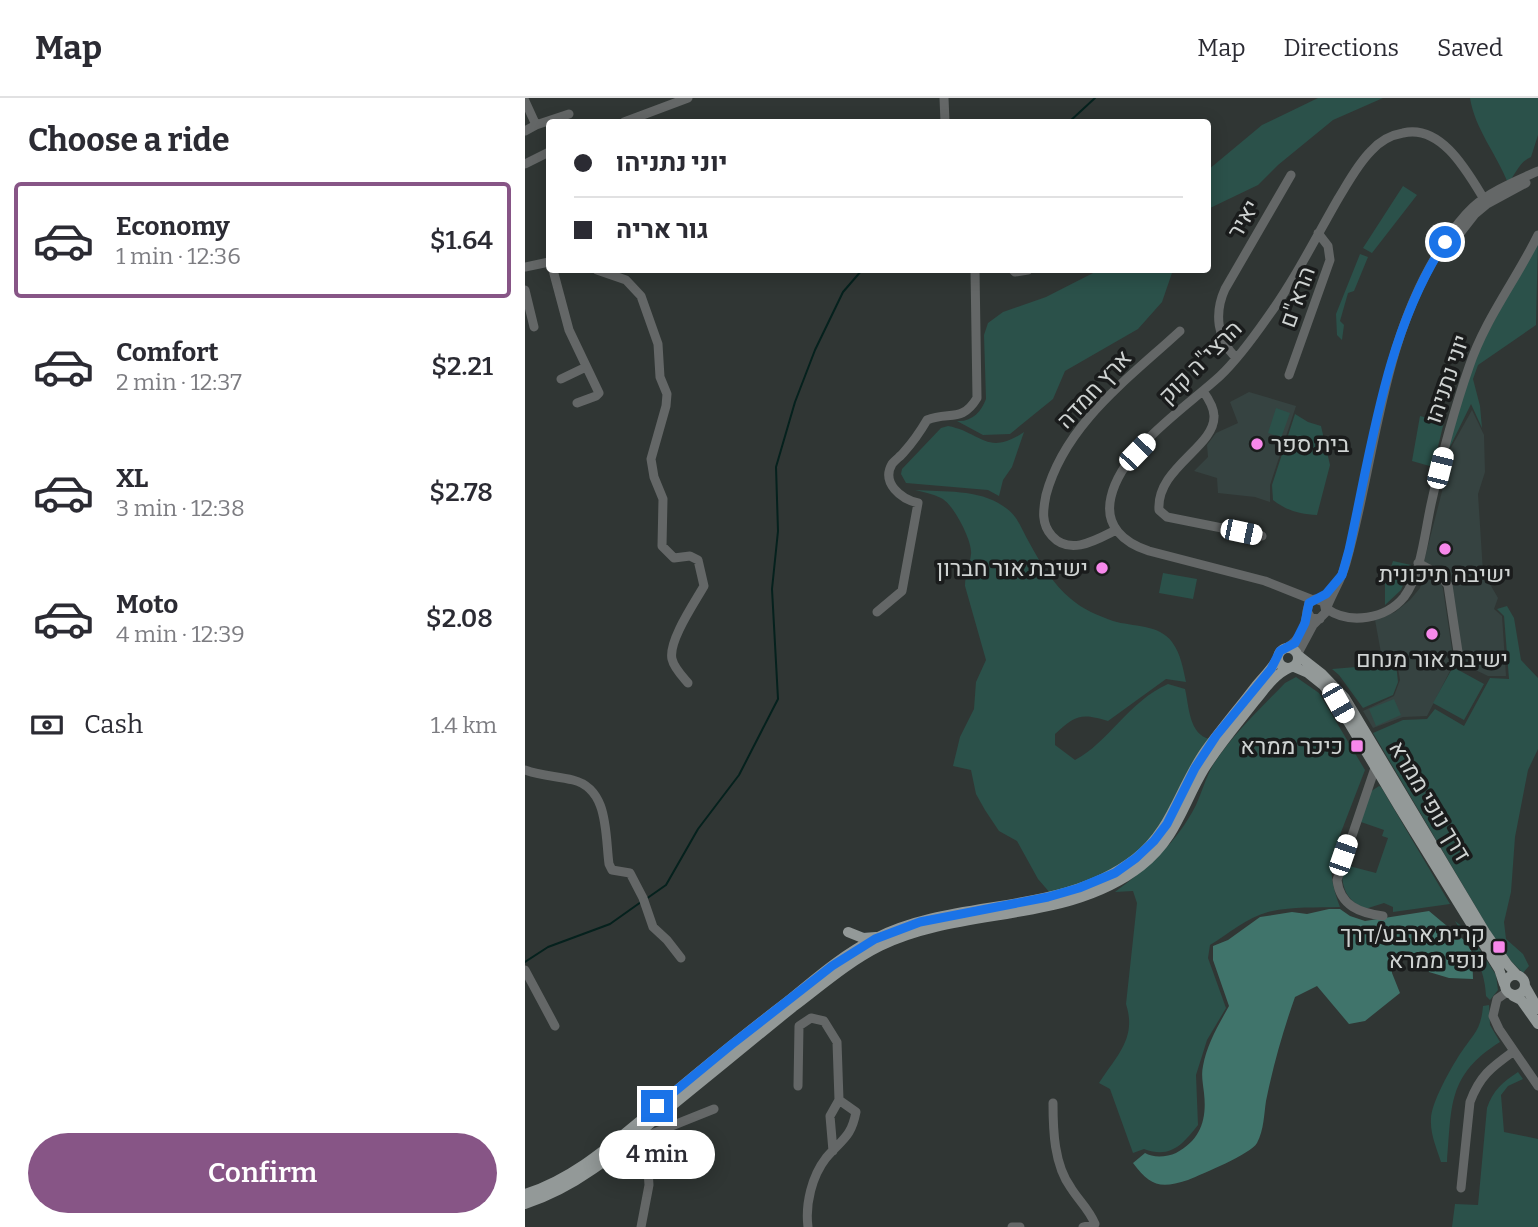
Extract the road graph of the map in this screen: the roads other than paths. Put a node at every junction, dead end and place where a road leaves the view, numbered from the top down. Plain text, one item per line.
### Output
1 (688, 98) edge
2 (944, 98) edge
3 (525, 101) edge
4 (569, 114) dead end
5 (554, 119) edge
6 (632, 119) edge
7 (945, 119) edge
8 (546, 121) edge
9 (535, 125) junction
10 (525, 131) edge
11 (546, 154) edge
12 (525, 164) edge
13 (1538, 171) edge
14 (1291, 175) dead end
15 (1538, 178) edge
16 (1484, 199) junction
17 (1318, 233) junction
18 (1538, 235) edge
19 (546, 263) edge
20 (525, 267) edge
21 (554, 273) edge
22 (606, 273) edge
23 (975, 273) edge
24 (1421, 284) junction
25 (525, 290) edge
26 (534, 327) dead end
27 (1180, 331) dead end
28 (1236, 358) junction
29 (586, 367) junction
30 (1289, 375) dead end
31 (561, 379) dead end
32 (1203, 391) junction
33 (577, 403) dead end
34 (1116, 530) junction
35 (1262, 536) dead end
36 (1418, 563) junction
37 (1342, 575) junction
38 (1311, 604) junction
39 (877, 612) dead end
40 (1324, 613) junction
41 (1286, 648) junction
42 (1458, 652) dead end
43 (1298, 654) junction
44 (1278, 658) junction
45 (1291, 668) junction
46 (688, 683) dead end
47 (1375, 768) junction
48 (525, 770) edge
49 (1382, 780) junction
50 (1367, 785) junction
51 (1383, 916) dead end
52 (848, 932) dead end
53 (879, 937) junction
54 (681, 958) dead end
55 (525, 970) edge
56 (1517, 975) junction
57 (1525, 986) junction
58 (1508, 990) junction
59 (1538, 1009) edge
60 (1538, 1024) edge
61 (555, 1026) dead end
62 (1514, 1051) junction
63 (798, 1086) dead end
64 (1538, 1086) edge
65 (839, 1100) junction
66 (1053, 1103) dead end
67 (714, 1109) dead end
68 (833, 1151) junction
69 (547, 1186) junction
70 (525, 1187) edge
71 (1461, 1188) dead end
72 (525, 1194) edge
73 (525, 1204) edge
74 (641, 1227) edge
75 (808, 1227) edge
76 (1012, 1227) edge
77 (1020, 1227) edge
78 (1083, 1227) edge

1 - 6 street
2 - 7 street
3 - 9 street
4 - 5 street
8 - 9 street
9 - 10 street
11 - 12 street
13 - 16 street
14 - 28 street, יאיר
15 - 24 street
16 - 17 street, הרצי"ה קוק
16 - 24 street
17 - 28 street, הרצי"ה קוק
17 - 30 street, הרא"ם
18 - 36 street, יוני נתניהו
19 - 20 street
21 - 29 street
22 - 46 street
23 - 39 street
24 - 37 street
25 - 26 street
27 - 34 street, ארץ חמדה
28 - 32 street, הרצי"ה קוק
29 - 31 street
29 - 33 street
32 - 34 street, הרצי"ה קוק
32 - 35 street
34 - 38 street
36 - 40 street, יוני נתניהו
36 - 42 street
37 - 38 street
37 - 40 street
38 - 40 street
38 - 40 street
38 - 41 street
40 - 43 street
41 - 43 main road
41 - 44 main road
43 - 45 main road
43 - 56 main road, דרך נופי ממרא
44 - 45 main road
44 - 53 main road
45 - 47 main road, דרך נופי ממרא
45 - 73 main road
47 - 49 main road, דרך נופי ממרא
47 - 50 street
48 - 54 street
49 - 50 street
49 - 58 main road, דרך נופי ממרא
50 - 51 street
52 - 53 main road
53 - 69 main road
55 - 61 street
56 - 57 main road
56 - 58 main road
57 - 58 main road
57 - 59 main road
58 - 60 main road, דרך נופי ממרא
58 - 62 street
62 - 64 street
62 - 71 street
63 - 65 street
65 - 68 street
65 - 68 street
66 - 78 street
67 - 74 street
68 - 75 street
69 - 70 street
69 - 72 main road
76 - 77 street

